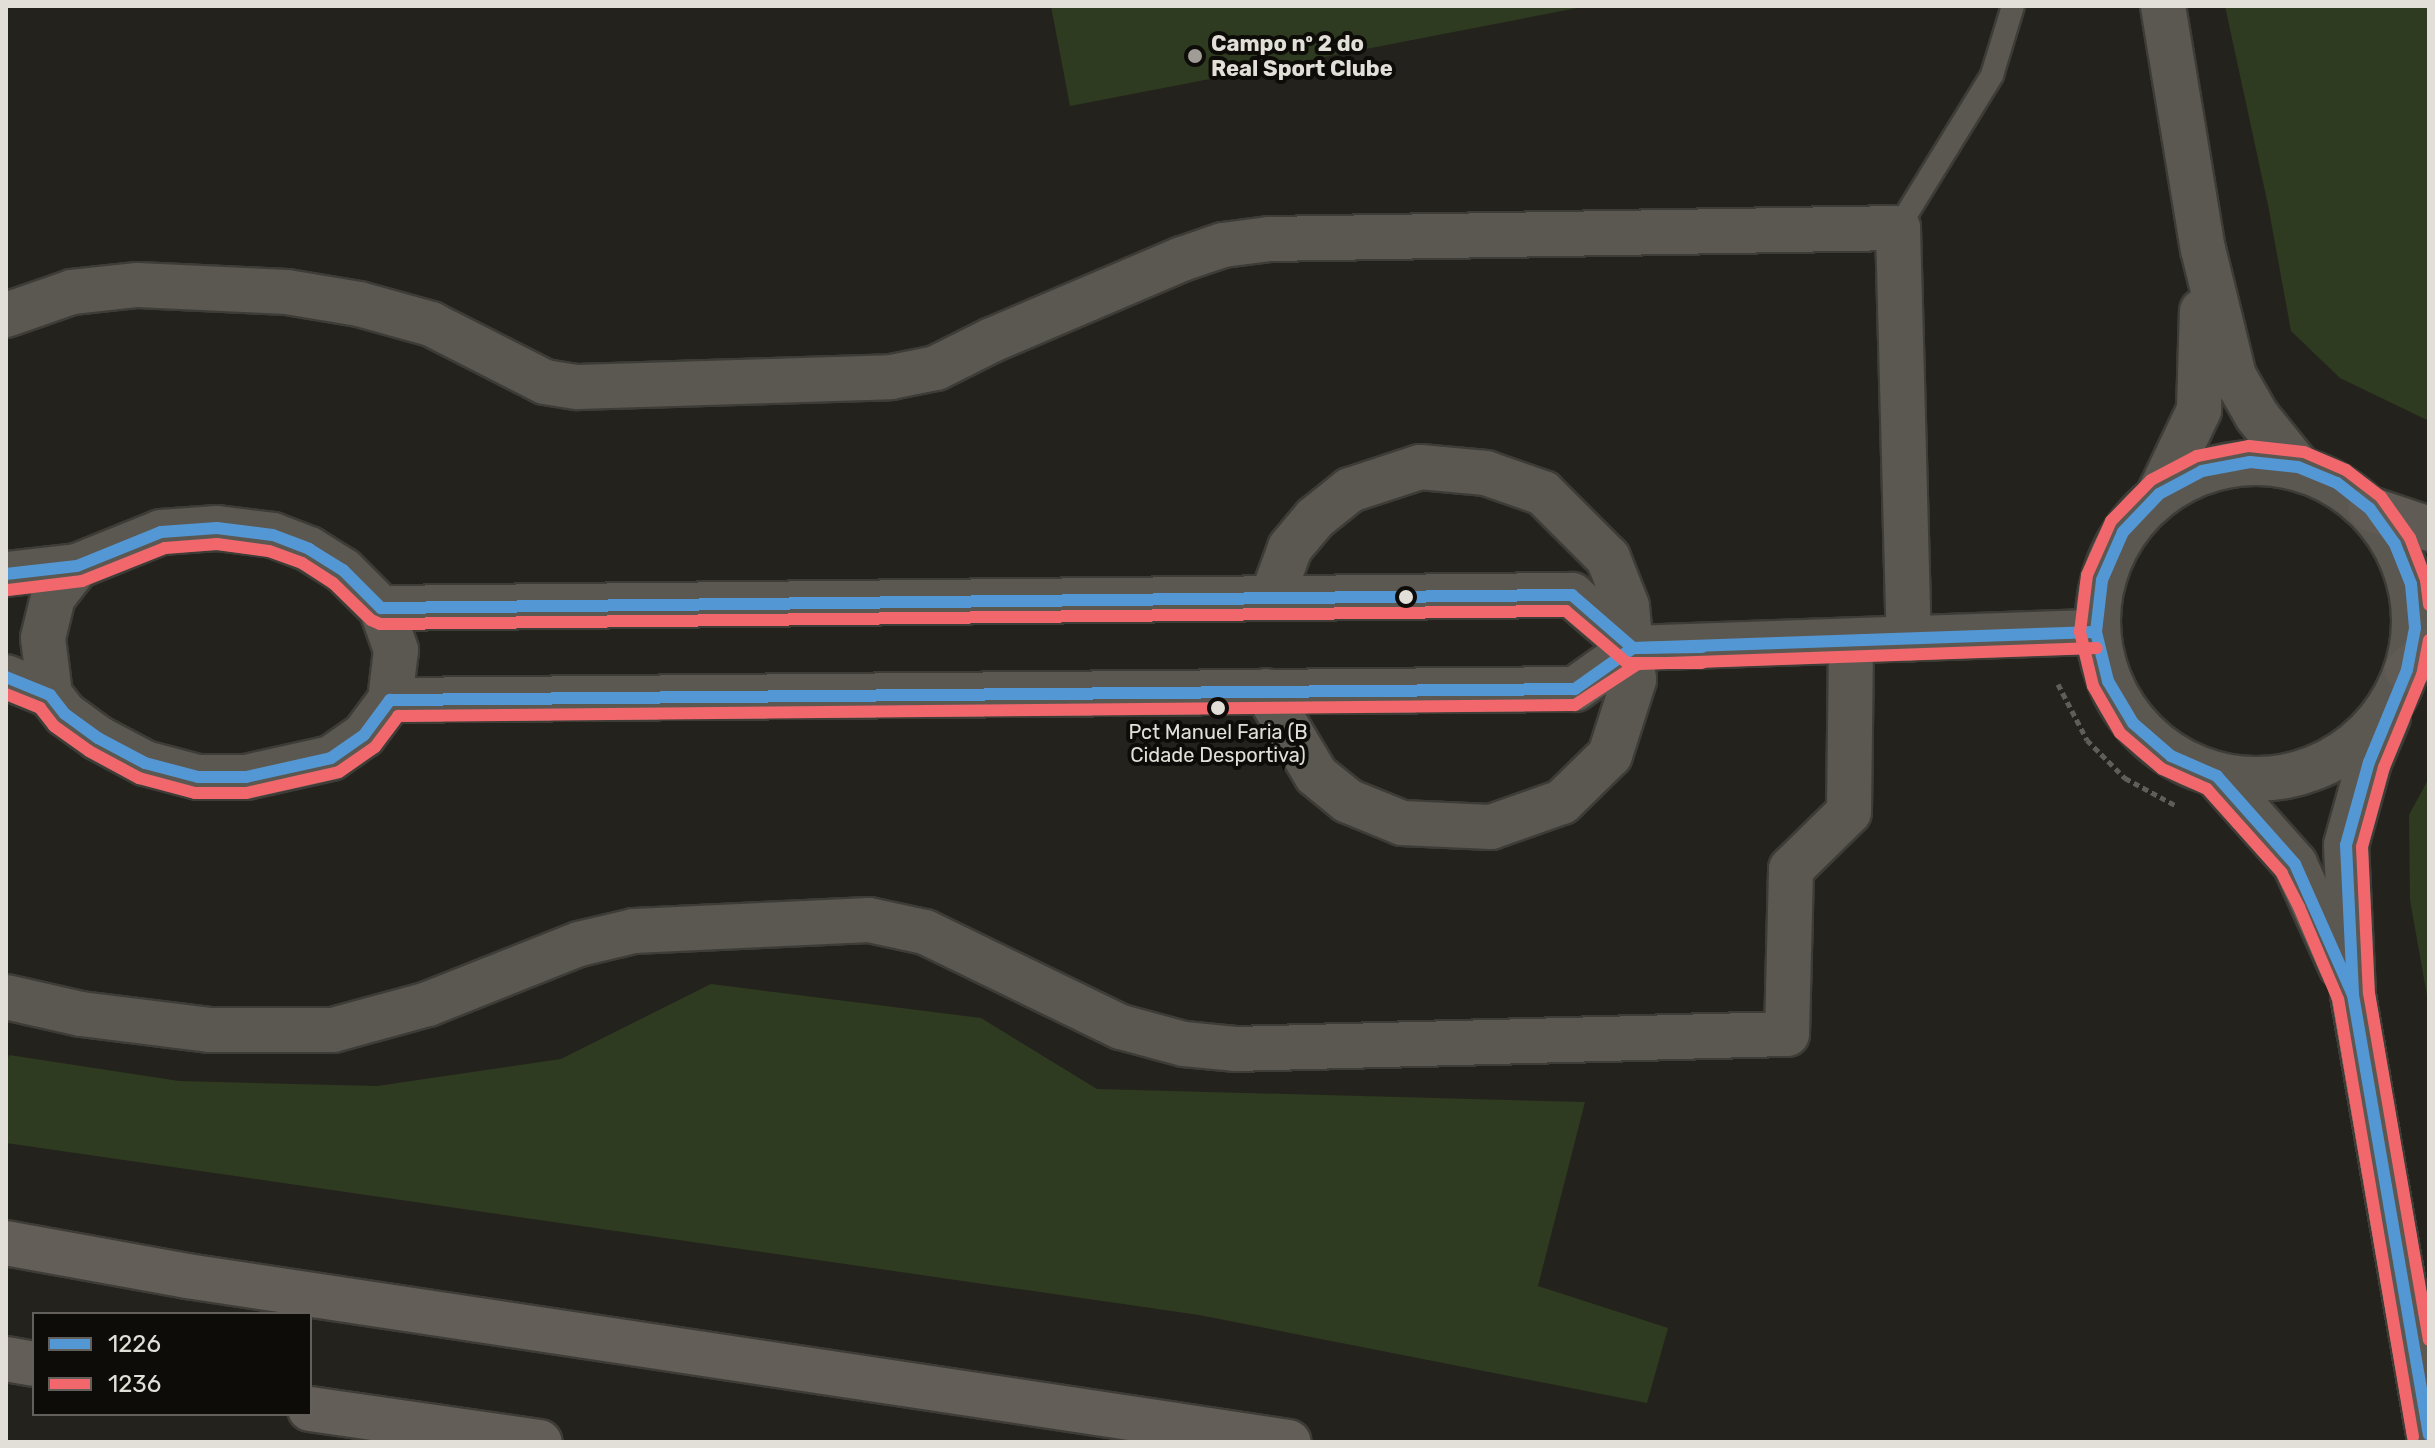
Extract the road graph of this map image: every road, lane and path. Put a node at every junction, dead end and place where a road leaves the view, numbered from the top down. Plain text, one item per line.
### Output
1 (2013, 6) edge
2 (2163, 6) edge
3 (1898, 228) junction
4 (2203, 249) junction
5 (6, 315) edge
6 (2298, 467) junction
7 (2159, 494) junction
8 (2370, 509) junction
9 (2429, 529) edge
10 (77, 566) junction
11 (6, 574) edge
12 (1272, 597) junction
13 (381, 608) junction
14 (2096, 632) junction
15 (1909, 639) junction
16 (1851, 643) junction
17 (1633, 648) junction
18 (2411, 672) edge
19 (6, 677) edge
20 (2057, 681) dead end
21 (1266, 691) junction
22 (50, 695) junction
23 (390, 700) junction
24 (2217, 776) junction
25 (2187, 812) dead end
26 (2353, 995) junction
27 (6, 997) edge
28 (6, 1243) edge
29 (6, 1359) edge
30 (32, 1364) edge
31 (312, 1409) edge
32 (2429, 1434) edge
33 (540, 1442) edge
34 (1289, 1442) edge

1 - 3 lane
2 - 4 street
3 - 5 street
3 - 15 street
4 - 6 street
4 - 7 street
6 - 7 street
6 - 8 street
7 - 14 street
8 - 9 highway
8 - 18 street
10 - 11 street
10 - 13 street
10 - 22 street
12 - 13 street
12 - 17 street
12 - 17 street
13 - 23 street
14 - 15 street
14 - 24 street
15 - 16 street
16 - 17 street
16 - 27 street
17 - 21 street
17 - 21 street
18 - 24 street
18 - 26 street
19 - 22 street
20 - 25 path
21 - 23 street
22 - 23 street
24 - 26 street
26 - 32 street
28 - 34 highway
29 - 30 highway
31 - 33 highway

